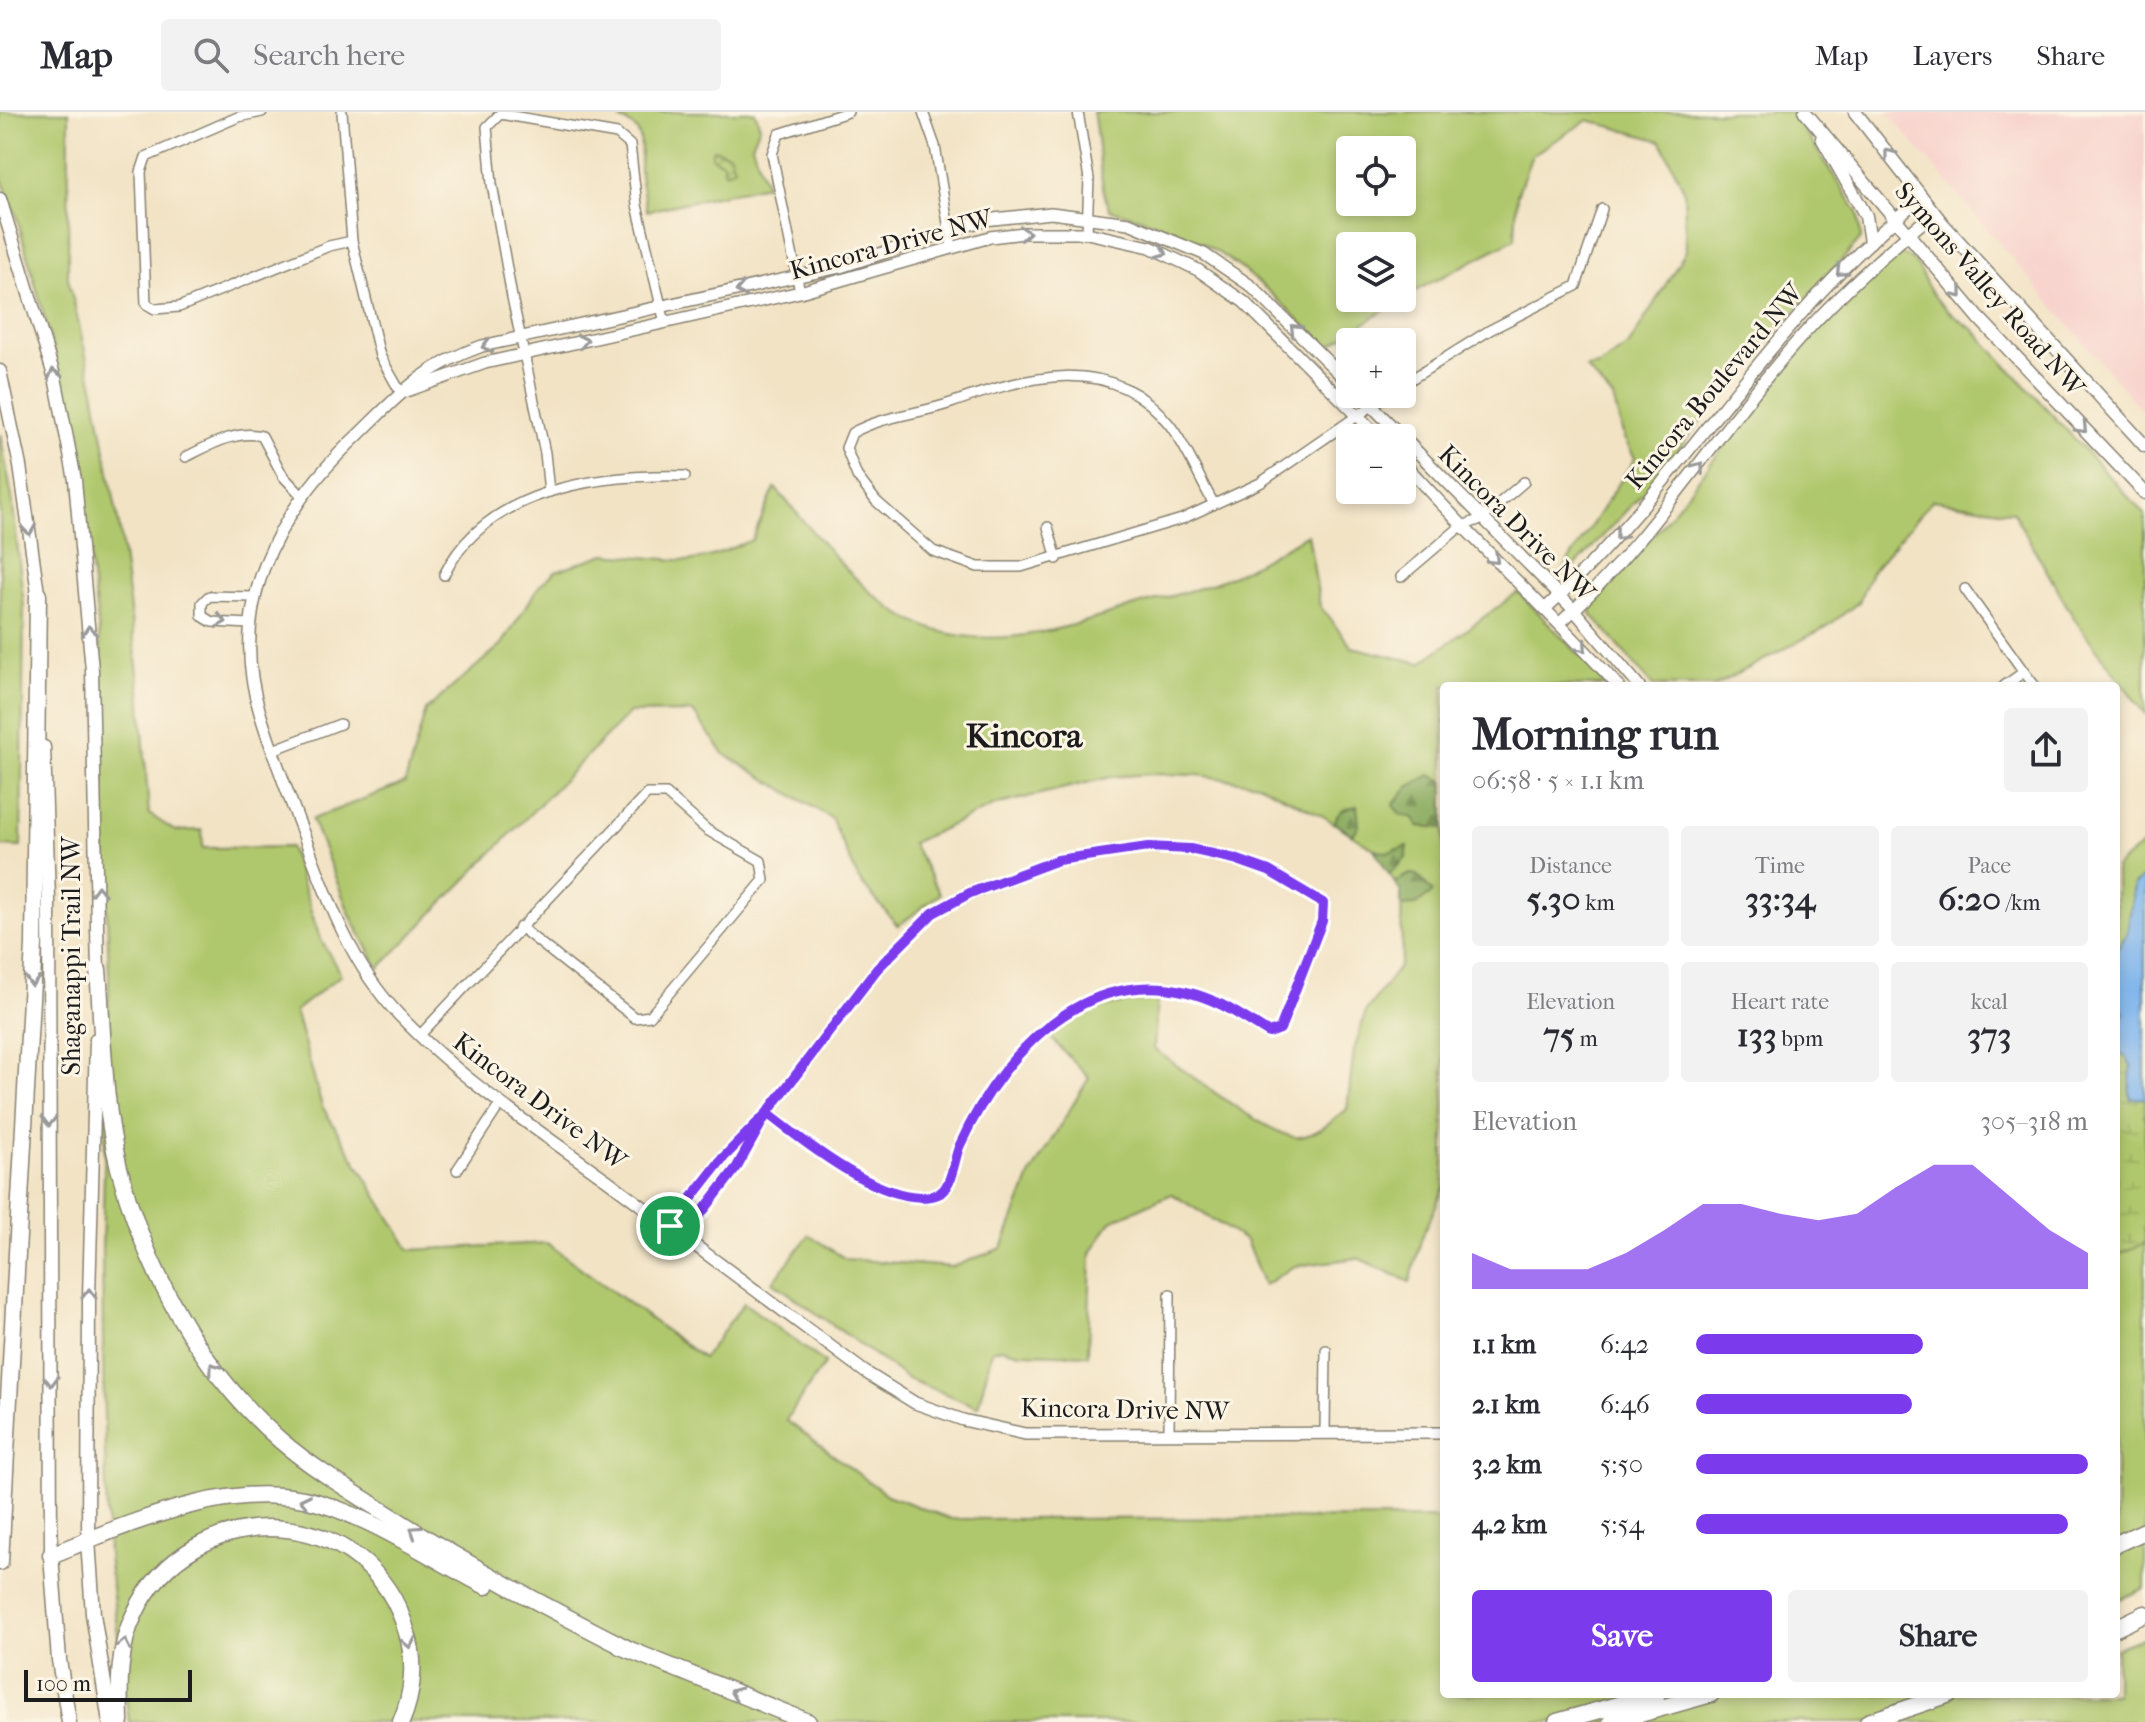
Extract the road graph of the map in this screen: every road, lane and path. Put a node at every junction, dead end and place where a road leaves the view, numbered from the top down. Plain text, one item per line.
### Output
1 (262, 112) edge
2 (342, 112) edge
3 (848, 112) edge
4 (923, 112) edge
5 (1078, 112) edge
6 (1805, 112) edge
7 (1855, 112) edge
8 (1922, 197) junction
9 (0, 199) edge
10 (1602, 209) dead end
11 (1934, 213) junction
12 (1088, 215) junction
13 (1897, 217) junction
14 (948, 231) junction
15 (1910, 232) junction
16 (1087, 233) junction
17 (352, 241) junction
18 (1870, 242) junction
19 (952, 247) junction
20 (797, 278) junction
21 (800, 292) junction
22 (661, 307) junction
23 (665, 323) junction
24 (520, 338) junction
25 (522, 353) junction
26 (0, 371) edge
27 (1336, 371) edge
28 (1416, 376) edge
29 (401, 393) junction
30 (1369, 408) edge
31 (1374, 408) edge
32 (1358, 415) junction
33 (1367, 424) edge
34 (2145, 446) edge
35 (186, 457) dead end
36 (685, 476) dead end
37 (1416, 477) edge
38 (1524, 482) dead end
39 (549, 492) junction
40 (2145, 493) edge
41 (303, 497) junction
42 (1214, 504) junction
43 (1481, 519) junction
44 (1048, 527) dead end
45 (1460, 527) junction
46 (1057, 559) junction
47 (444, 575) dead end
48 (1401, 577) dead end
49 (1965, 589) dead end
50 (38, 595) junction
51 (1560, 595) junction
52 (253, 597) junction
53 (1546, 608) junction
54 (1574, 610) junction
55 (1560, 623) junction
56 (250, 624) junction
57 (2024, 672) junction
58 (1614, 682) edge
59 (1636, 682) edge
60 (2010, 682) edge
61 (2032, 682) edge
62 (340, 724) dead end
63 (273, 750) junction
64 (520, 927) junction
65 (98, 969) junction
66 (420, 1035) junction
67 (501, 1103) junction
68 (767, 1113) junction
69 (457, 1170) dead end
70 (670, 1226) junction
71 (684, 1236) junction
72 (1170, 1294) dead end
73 (1326, 1350) dead end
74 (1325, 1432) junction
75 (1169, 1433) junction
76 (1440, 1433) edge
77 (2145, 1531) edge
78 (88, 1540) junction
79 (2120, 1542) edge
80 (51, 1555) junction
81 (0, 1562) edge
82 (2145, 1614) edge
83 (2145, 1622) edge
84 (2120, 1628) edge
85 (2120, 1629) edge
86 (630, 1650) junction
87 (1643, 1698) edge
88 (1697, 1698) edge
89 (1938, 1698) edge
90 (69, 1722) edge
91 (110, 1722) edge
92 (120, 1722) edge
93 (401, 1722) edge
94 (808, 1722) edge
95 (1557, 1722) edge
96 (1611, 1722) edge
97 (1868, 1722) edge

1 - 17 street
2 - 17 street
3 - 20 street
4 - 14 street
5 - 12 street
6 - 13 main road, Symons Valley Road NW
6 - 18 main road
8 -> 7 main road, Symons Valley Road NW
8 - 11 main road, Symons Valley Road NW
8 - 13 street, Kincora Boulevard NW
65 -> 9 main road, Shaganappi Trail NW
10 - 28 street
11 - 15 street, Kincora Boulevard NW
11 - 34 main road, Symons Valley Road NW
12 - 14 street, Kincora Drive NW
12 - 16 street
27 -> 12 street, Kincora Drive NW
13 - 15 main road, Symons Valley Road NW
13 - 18 street, Kincora Boulevard NW
14 - 19 street
14 - 20 street, Kincora Drive NW
15 -> 40 main road, Symons Valley Road NW
54 -> 15 street, Kincora Boulevard NW
19 -> 16 street, Kincora Drive NW
16 -> 32 street, Kincora Drive NW
17 - 29 street
18 -> 51 street, Kincora Boulevard NW
19 - 21 street, Kincora Drive NW
20 - 21 street
20 -> 22 street, Kincora Drive NW
21 - 23 street, Kincora Drive NW
22 - 23 street
22 - 24 street, Kincora Drive NW
22 - 24 street
25 -> 23 street, Kincora Drive NW
24 - 25 street
24 -> 29 street, Kincora Drive NW
25 - 29 street, Kincora Drive NW
25 - 39 street
26 -> 50 main road, Shaganappi Trail NW
29 - 41 street, Kincora Drive NW
30 - 32 street
31 - 43 street, Kincora Drive NW
32 - 33 street, Kincora Drive NW
32 - 42 street
35 - 41 street
36 - 39 street
37 - 45 street, Kincora Drive NW
38 - 43 street
39 - 47 street
41 - 52 street, Kincora Drive NW
42 - 46 street
42 - 46 street
43 - 45 street
43 - 51 street, Kincora Drive NW
44 - 46 street
45 - 48 street
45 -> 53 street, Kincora Drive NW
49 - 57 street
50 -> 80 main road, Shaganappi Trail NW
50 -> 81 highway
51 - 53 street, Kincora Boulevard NW
51 - 54 street, Kincora Drive NW
52 - 56 street, Kincora Drive NW
52 -> 56 street
53 - 55 street, Kincora Drive NW
54 - 55 street, Kincora Boulevard NW
54 - 59 street, Kincora Drive NW
55 -> 58 street, Kincora Drive NW
56 - 63 street, Kincora Drive NW
57 - 60 street
57 - 61 street
62 - 63 street
63 - 66 street, Kincora Drive NW
64 - 64 street
64 - 66 street
78 -> 65 main road, Shaganappi Trail NW
86 -> 65 highway
66 - 67 street, Kincora Drive NW
67 - 69 street
67 - 70 street, Kincora Drive NW
68 - 68 street
68 - 70 street
68 - 71 street
70 - 71 street, Kincora Drive NW
71 - 75 street, Kincora Drive NW
72 - 75 street
73 - 74 street
74 - 75 street, Kincora Drive NW
74 - 76 street, Kincora Drive NW
77 - 79 highway
78 - 80 highway
86 -> 78 highway
78 - 91 main road, Shaganappi Trail NW
80 - 90 main road, Shaganappi Trail NW
82 - 84 highway
83 - 85 highway
94 -> 86 highway
87 - 95 highway
88 - 96 highway
89 - 97 highway
92 -> 93 highway

